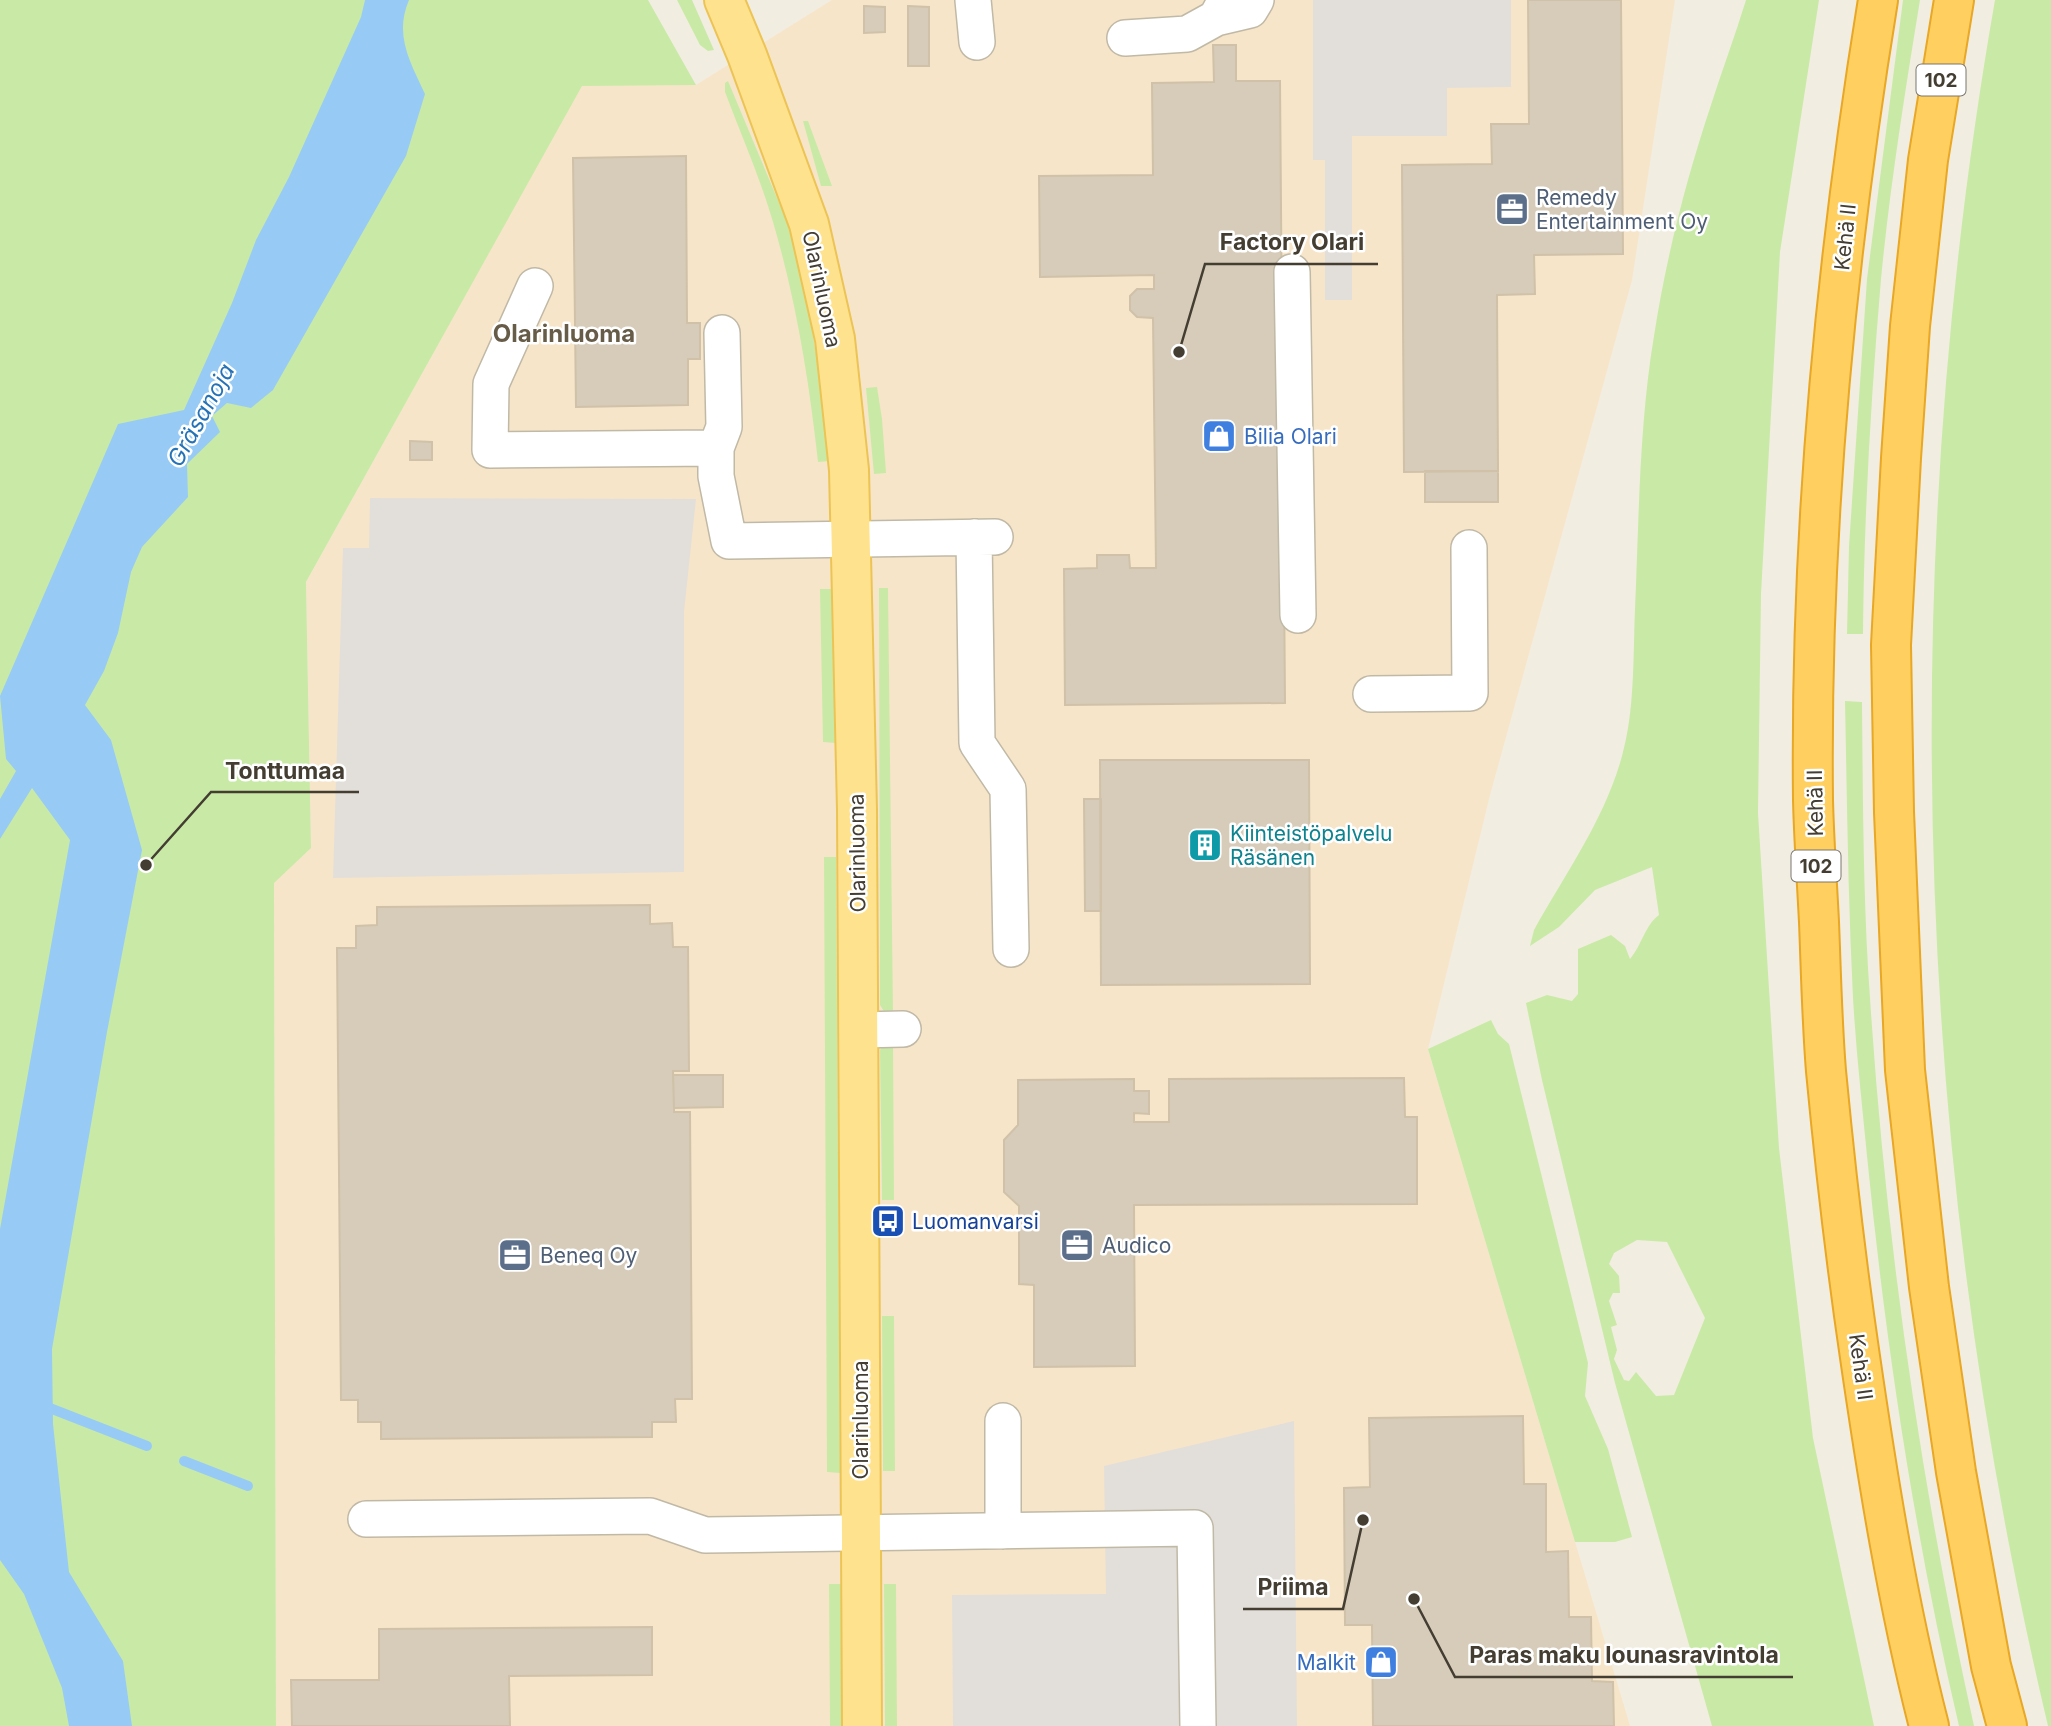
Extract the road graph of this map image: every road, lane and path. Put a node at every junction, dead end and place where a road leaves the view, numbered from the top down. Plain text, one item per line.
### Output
1 (724, 0) edge
2 (973, 0) edge
3 (1256, 0) edge
4 (1878, 0) edge
5 (1954, 0) edge
6 (1221, 9) edge
7 (1125, 38) dead end
8 (978, 42) dead end
9 (1292, 272) dead end
10 (535, 286) dead end
11 (722, 333) dead end
12 (716, 448) junction
13 (851, 539) junction
14 (1469, 548) dead end
15 (1298, 615) dead end
16 (1371, 694) dead end
17 (1011, 949) dead end
18 (903, 1029) dead end
19 (859, 1030) junction
20 (1003, 1421) dead end
21 (366, 1519) dead end
22 (1003, 1531) junction
23 (861, 1533) junction
24 (862, 1726) edge
25 (1198, 1726) edge
26 (1929, 1726) edge
27 (2007, 1726) edge

1 - 13 main road, Olarinluoma
2 - 8 lane
3 - 6 lane
4 - 26 highway, Kehä II / 102
5 - 27 highway, 102
6 - 7 lane
9 - 15 lane
10 - 12 lane
11 - 12 lane
12 - 13 lane
13 - 17 lane
13 - 19 main road, Olarinluoma
14 - 16 lane
18 - 19 lane
19 - 23 main road, Olarinluoma
20 - 22 lane
21 - 23 lane
22 - 23 lane
22 - 25 lane
23 - 24 main road, Olarinluoma

